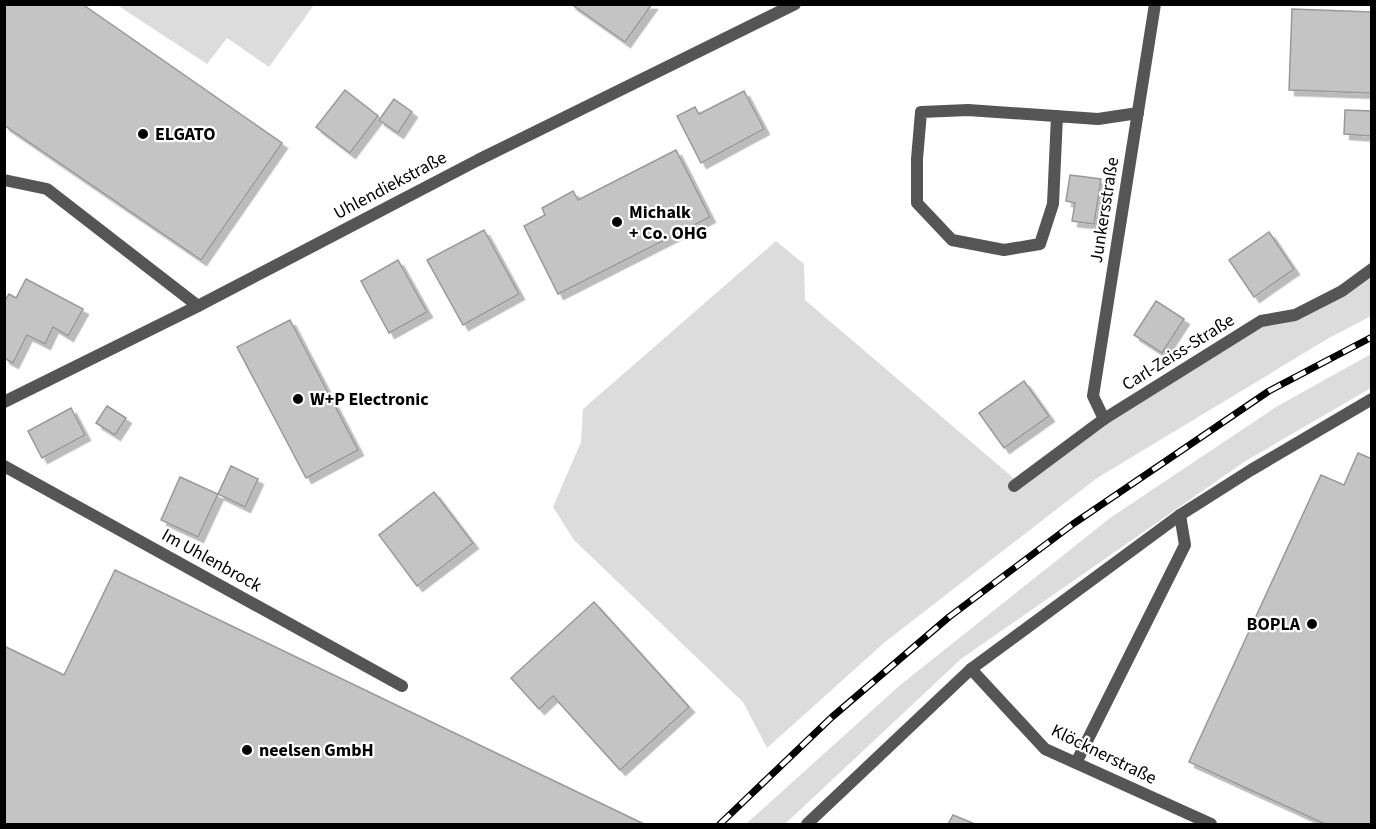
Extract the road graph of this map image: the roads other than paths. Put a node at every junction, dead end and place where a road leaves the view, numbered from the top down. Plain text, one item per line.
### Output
1 (795, 4) edge
2 (1155, 4) edge
3 (1138, 113) junction
4 (1057, 116) junction
5 (4, 180) edge
6 (1371, 269) edge
7 (198, 306) junction
8 (1371, 399) edge
9 (4, 402) edge
10 (1104, 419) junction
11 (4, 466) edge
12 (1014, 486) dead end
13 (1180, 515) junction
14 (971, 669) junction
15 (402, 686) dead end
16 (1076, 763) junction
17 (807, 825) edge
18 (1211, 825) edge

1 - 7 street, Uhlendiekstraße
2 - 3 street, Junkersstraße
3 - 4 street
3 - 10 street, Junkersstraße
4 - 4 street
5 - 7 street
6 - 10 street, Carl-Zeiss-Straße
7 - 9 street, Uhlendiekstraße
8 - 13 street
10 - 12 street, Carl-Zeiss-Straße
11 - 15 street, Im Uhlenbrock
13 - 14 street
13 - 16 street
14 - 16 street, Klöcknerstraße
14 - 17 street
16 - 18 street, Klöcknerstraße

